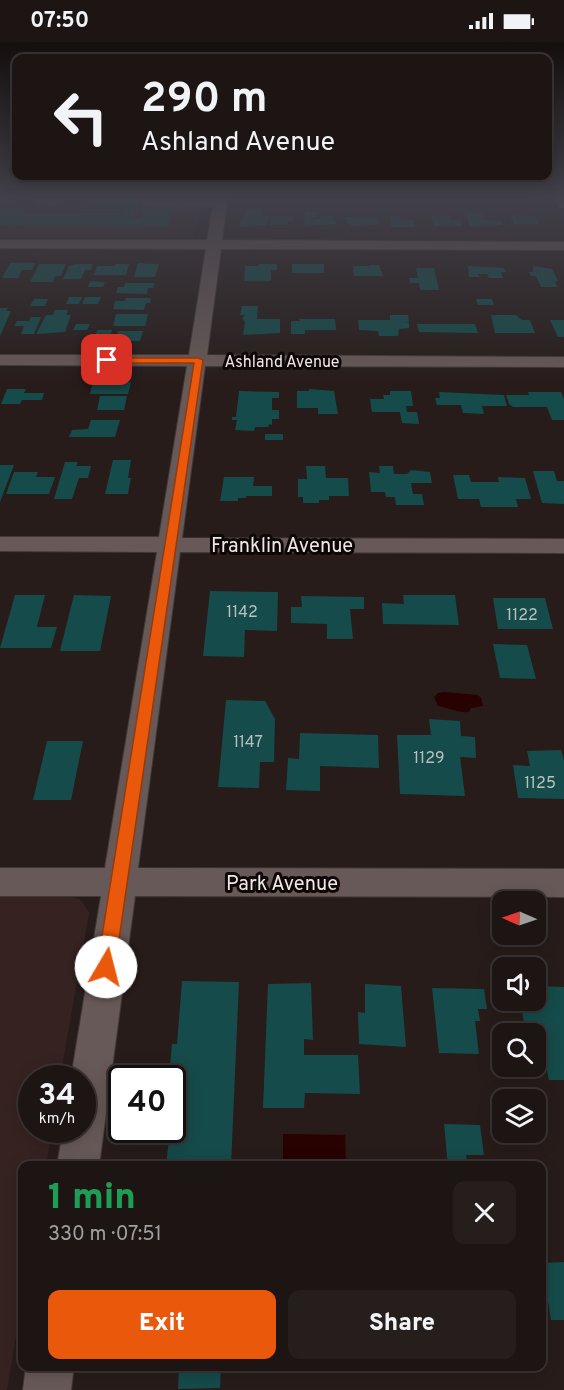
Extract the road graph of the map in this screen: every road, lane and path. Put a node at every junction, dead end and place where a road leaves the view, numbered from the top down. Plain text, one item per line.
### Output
1 (212, 259) edge
2 (0, 360) edge
3 (198, 360) junction
4 (564, 362) edge
5 (0, 544) edge
6 (169, 545) junction
7 (564, 546) edge
8 (0, 882) edge
9 (118, 882) junction
10 (564, 883) edge
11 (79, 1161) edge
12 (50, 1371) edge
13 (47, 1390) edge

1 - 3 street
2 - 3 street, Ashland Avenue
3 - 4 street, Ashland Avenue
3 - 6 street
5 - 6 street, Franklin Avenue
6 - 7 street, Franklin Avenue
6 - 9 street
8 - 9 street, Park Avenue
9 - 10 street, Park Avenue
9 - 11 street
12 - 13 street

